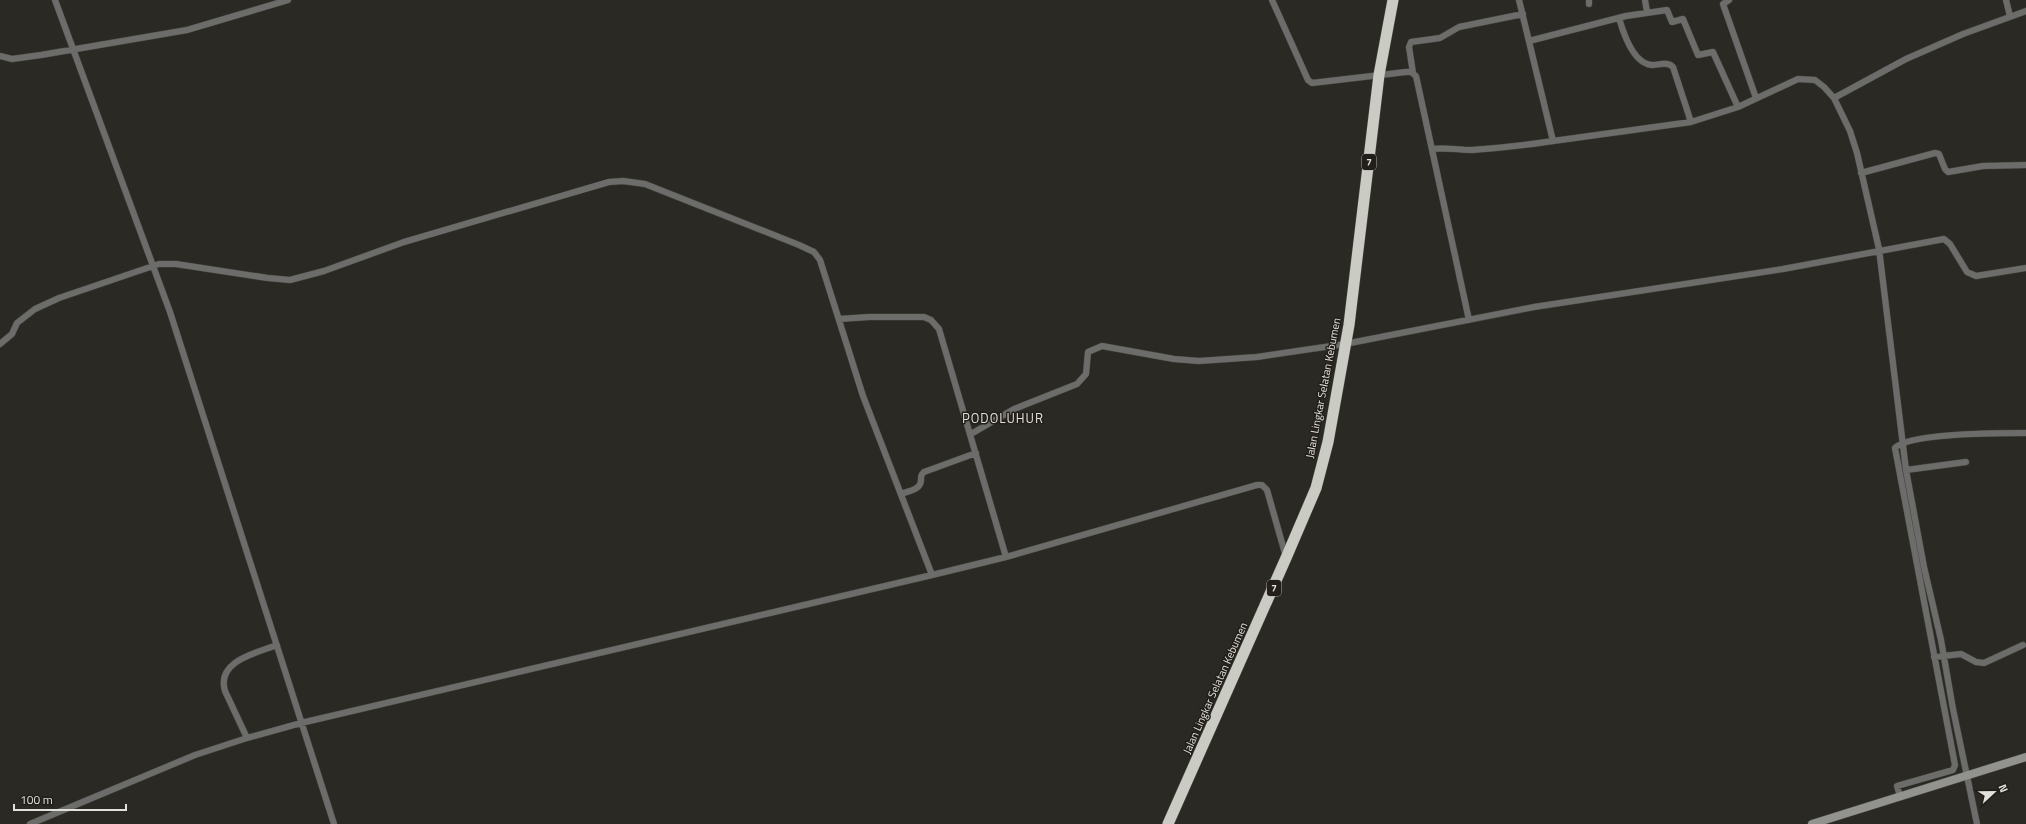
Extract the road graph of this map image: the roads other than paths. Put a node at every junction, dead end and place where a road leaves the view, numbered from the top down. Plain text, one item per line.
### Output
1 (55, 0) edge
2 (288, 0) edge
3 (1272, 0) edge
4 (1393, 0) edge
5 (1519, 0) edge
6 (1645, 0) edge
7 (1729, 0) edge
8 (2006, 0) edge
9 (1722, 2) edge
10 (2026, 11) edge
11 (1647, 12) junction
12 (1523, 14) junction
13 (2010, 16) junction
14 (1619, 18) junction
15 (1530, 40) junction
16 (72, 49) junction
17 (0, 56) edge
18 (1413, 73) junction
19 (1379, 75) junction
20 (1756, 98) junction
21 (1834, 98) junction
22 (1738, 107) junction
23 (1691, 122) junction
24 (1553, 141) junction
25 (1432, 149) junction
26 (2026, 166) edge
27 (1861, 173) junction
28 (1879, 248) junction
29 (153, 266) junction
30 (2026, 268) edge
31 (1468, 316) junction
32 (839, 319) junction
33 (1345, 342) junction
34 (0, 344) edge
35 (2026, 433) edge
36 (971, 434) junction
37 (1902, 443) junction
38 (976, 453) junction
39 (1966, 462) dead end
40 (1906, 470) junction
41 (901, 494) junction
42 (1006, 557) junction
43 (1286, 558) junction
44 (932, 575) junction
45 (2023, 644) dead end
46 (277, 645) junction
47 (1939, 656) junction
48 (301, 723) junction
49 (247, 738) junction
50 (2026, 757) edge
51 (1967, 775) junction
52 (1899, 793) junction
53 (32, 824) edge
54 (334, 824) edge
55 (1168, 824) edge
56 (1812, 824) edge
57 (1977, 824) edge

1 - 16 street
2 - 16 street
3 - 19 street
4 - 19 highway, Jalan Lingkar Selatan Kebumen / 7
5 - 12 street
6 - 11 street
7 - 9 street
8 - 13 street
9 - 20 street
10 - 13 street
11 - 14 street
11 - 22 street
12 - 15 street
12 - 18 street
13 - 21 street
14 - 15 street
14 - 23 street
15 - 24 street
16 - 17 street
16 - 29 street
18 - 19 street
18 - 25 street
19 - 33 highway, Jalan Lingkar Selatan Kebumen / 7
20 - 21 street
20 - 22 street
21 - 27 street
22 - 23 street
23 - 24 street
24 - 25 street
25 - 31 street
26 - 27 street
27 - 28 street
28 - 30 street
28 - 31 street
28 - 37 street
29 - 32 street
29 - 34 street
29 - 46 street
31 - 33 street
32 - 36 street
32 - 41 street
33 - 36 street
33 - 43 highway, Jalan Lingkar Selatan Kebumen / 7
35 - 37 street
36 - 38 street
37 - 40 street
37 - 47 street
38 - 41 street
38 - 42 street
39 - 40 street
40 - 47 street
41 - 44 street
42 - 43 street
42 - 44 street
43 - 55 highway, Jalan Lingkar Selatan Kebumen / 7
44 - 48 street
45 - 47 street
46 - 48 street
46 - 49 street
47 - 51 street
47 - 52 street
48 - 49 street
48 - 54 street
49 - 53 street
50 - 51 street
51 - 52 street
51 - 57 street
52 - 56 street

